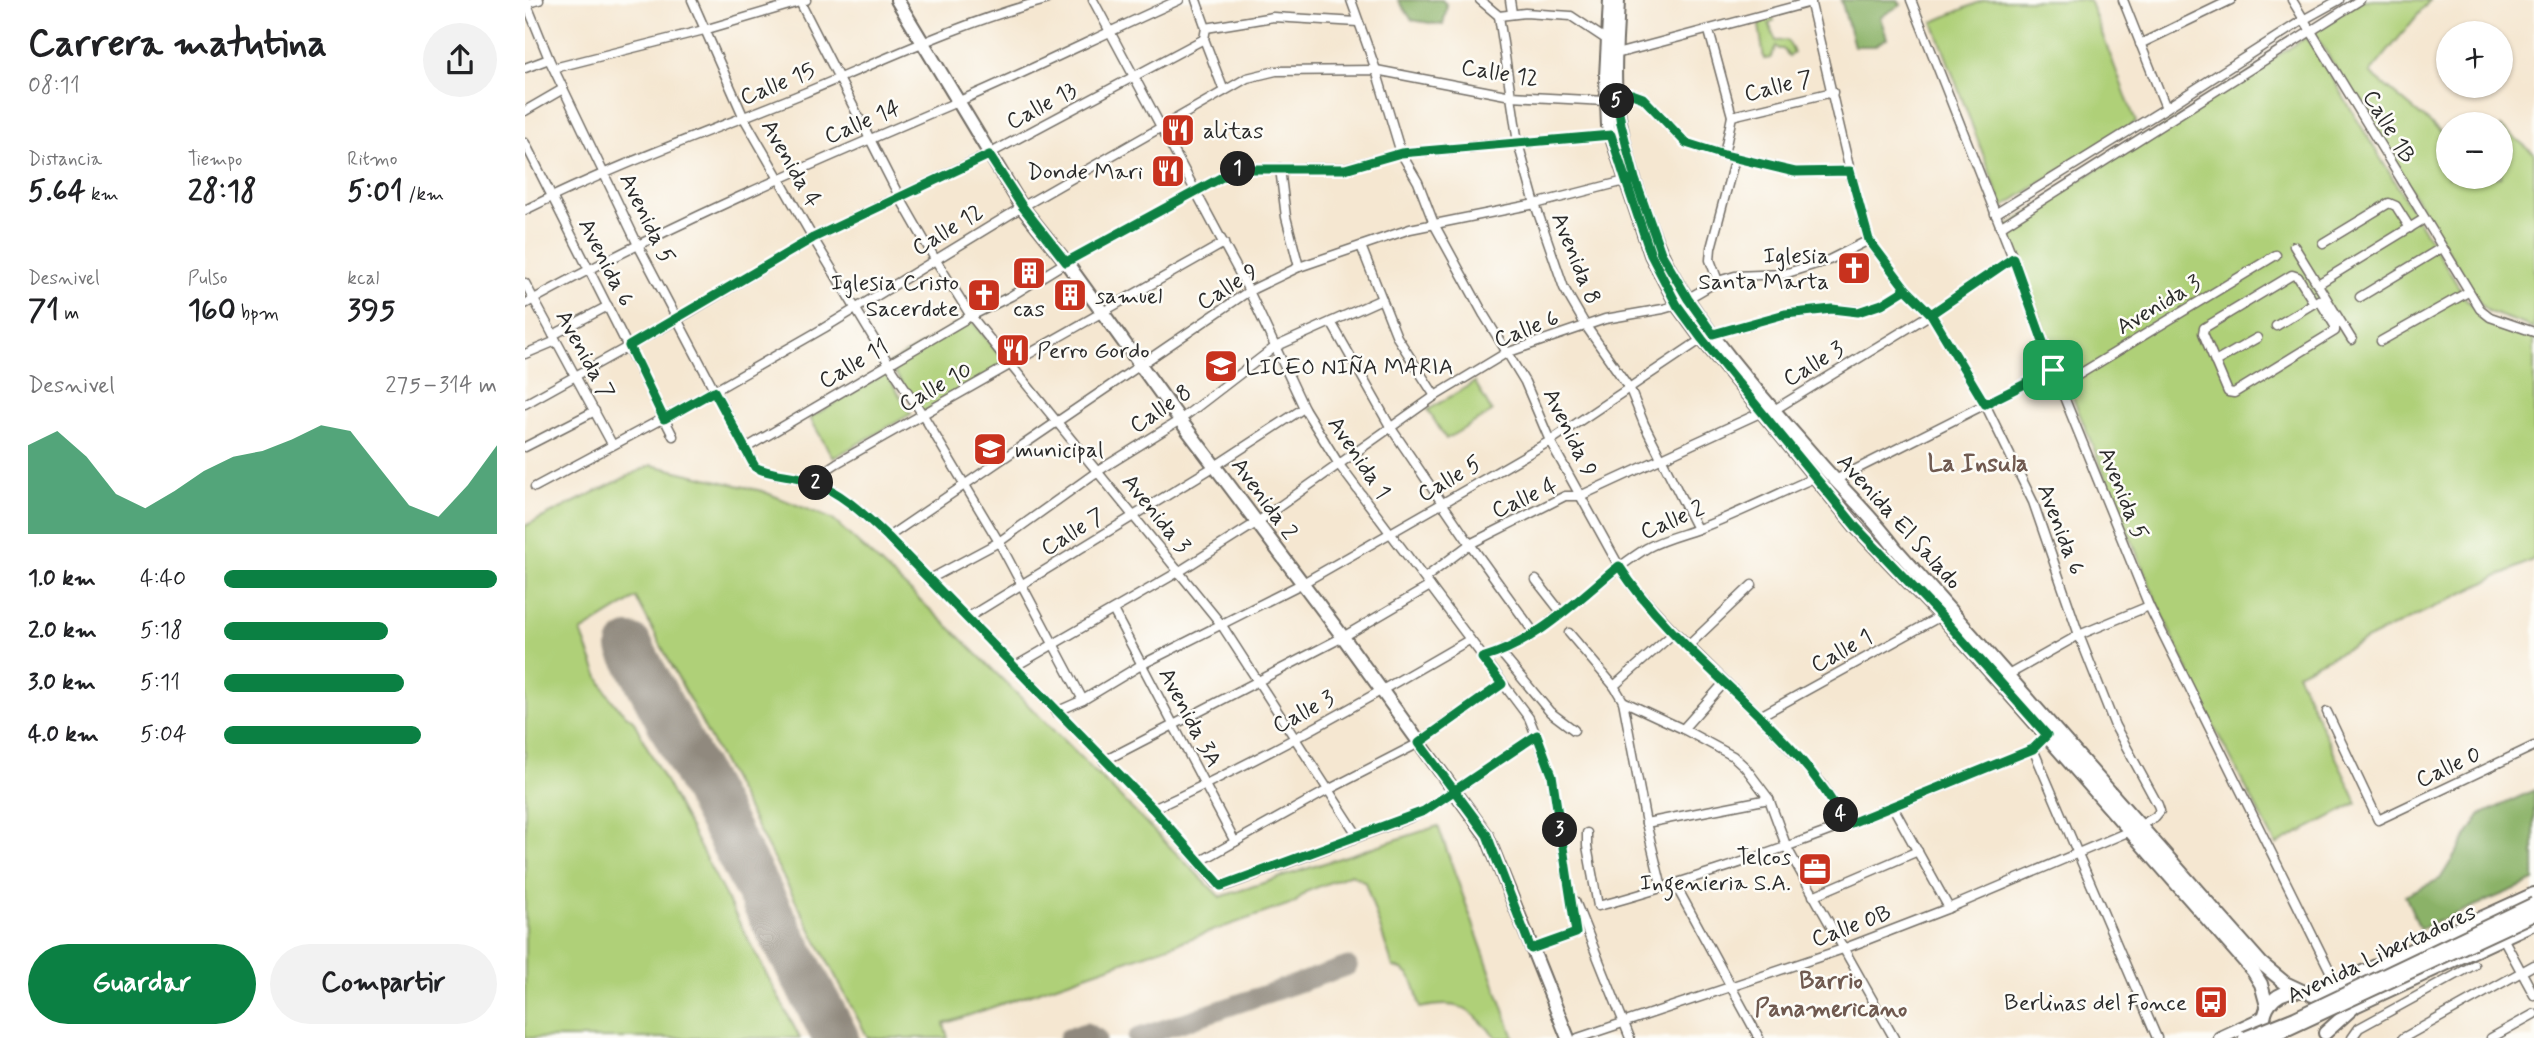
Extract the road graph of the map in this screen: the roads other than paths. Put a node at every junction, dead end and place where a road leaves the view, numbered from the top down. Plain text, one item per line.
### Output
1 (539, 0) edge
2 (692, 0) edge
3 (897, 0) edge
4 (1046, 0) edge
5 (1093, 0) edge
6 (1179, 0) edge
7 (1196, 0) edge
8 (1351, 0) edge
9 (1480, 0) edge
10 (1510, 0) edge
11 (1609, 0) edge
12 (1618, 0) edge
13 (2123, 0) edge
14 (2231, 0) edge
15 (2293, 0) edge
16 (2339, 0) edge
17 (2360, 0) edge
18 (802, 1) edge
19 (1811, 1) edge
20 (1914, 1) edge
21 (526, 2) edge
22 (1512, 13) junction
23 (1499, 16) junction
24 (2303, 20) junction
25 (1358, 22) junction
26 (1206, 28) junction
27 (704, 30) junction
28 (2309, 30) junction
29 (1111, 31) junction
30 (1709, 31) junction
31 (1204, 39) junction
32 (1607, 40) junction
33 (922, 41) junction
34 (2140, 44) junction
35 (1616, 54) junction
36 (549, 59) junction
37 (525, 68) edge
38 (554, 68) junction
39 (1376, 70) junction
40 (1135, 77) junction
41 (840, 78) junction
42 (563, 89) junction
43 (1224, 90) junction
44 (1833, 92) junction
45 (1511, 96) junction
46 (1611, 97) junction
47 (959, 101) junction
48 (2166, 108) junction
49 (525, 111) edge
50 (1732, 116) junction
51 (744, 118) junction
52 (1163, 128) junction
53 (1611, 135) junction
54 (870, 138) junction
55 (525, 143) edge
56 (1518, 143) junction
57 (1401, 153) junction
58 (989, 155) junction
59 (1724, 155) junction
60 (1735, 158) junction
61 (1280, 168) junction
62 (1850, 171) junction
63 (605, 173) junction
64 (779, 179) junction
65 (1631, 180) junction
66 (1195, 190) junction
67 (553, 196) junction
68 (900, 198) junction
69 (1535, 204) junction
70 (1022, 206) junction
71 (525, 210) edge
72 (1995, 214) junction
73 (2424, 219) junction
74 (1434, 224) junction
75 (2000, 227) junction
76 (2410, 228) junction
77 (813, 238) junction
78 (1869, 240) junction
79 (1224, 243) junction
80 (2323, 243) dead end
81 (638, 245) junction
82 (1361, 246) junction
83 (2294, 246) dead end
84 (2441, 248) junction
85 (2276, 256) dead end
86 (2013, 258) junction
87 (935, 259) junction
88 (1066, 262) junction
89 (1299, 267) junction
90 (589, 270) junction
91 (1718, 281) junction
92 (525, 283) edge
93 (2318, 285) junction
94 (1906, 289) junction
95 (1249, 291) junction
96 (2468, 292) junction
97 (2360, 297) dead end
98 (534, 299) junction
99 (1382, 299) junction
100 (2320, 300) junction
101 (1682, 302) junction
102 (525, 304) edge
103 (608, 306) junction
104 (855, 307) junction
105 (1103, 314) junction
106 (1931, 314) junction
107 (971, 316) junction
108 (678, 319) junction
109 (1331, 322) junction
110 (1585, 326) junction
111 (2276, 326) dead end
112 (2534, 332) edge
113 (1707, 336) junction
114 (554, 338) junction
115 (2256, 338) dead end
116 (2353, 340) dead end
117 (2381, 341) dead end
118 (629, 346) junction
119 (1275, 347) junction
120 (1506, 353) junction
121 (525, 354) edge
122 (2215, 362) junction
123 (889, 364) junction
124 (1141, 365) junction
125 (1010, 366) junction
126 (2053, 370) junction
127 (575, 378) junction
128 (2060, 386) junction
129 (1630, 389) junction
130 (714, 391) junction
131 (1435, 396) junction
132 (525, 404) edge
133 (1985, 404) junction
134 (1304, 408) junction
135 (595, 411) junction
136 (1768, 411) junction
137 (923, 415) junction
138 (664, 419) junction
139 (1179, 420) junction
140 (1059, 421) junction
141 (1391, 428) junction
142 (673, 436) dead end
143 (1550, 441) junction
144 (613, 444) junction
145 (525, 447) edge
146 (746, 448) junction
147 (1661, 458) junction
148 (1215, 466) junction
149 (1339, 466) junction
150 (1098, 471) junction
151 (1816, 477) junction
152 (811, 480) junction
153 (1835, 480) junction
154 (966, 486) junction
155 (535, 487) dead end
156 (1580, 495) junction
157 (1443, 503) junction
158 (1134, 516) junction
159 (1256, 523) junction
160 (1697, 530) junction
161 (1390, 534) junction
162 (888, 537) junction
163 (999, 542) junction
164 (1470, 544) junction
165 (1619, 566) junction
166 (1180, 571) junction
167 (928, 580) junction
168 (1536, 580) dead end
169 (1428, 582) junction
170 (1303, 583) junction
171 (1021, 585) junction
172 (1752, 585) dead end
173 (2149, 606) junction
174 (1113, 610) junction
175 (1561, 612) junction
176 (1941, 616) junction
177 (967, 618) junction
178 (1221, 624) junction
179 (1675, 632) junction
180 (1569, 633) dead end
181 (1535, 634) junction
182 (2079, 635) junction
183 (1343, 637) junction
184 (1469, 640) junction
185 (1052, 644) junction
186 (1688, 646) junction
187 (1501, 653) junction
188 (1482, 658) junction
189 (1141, 665) junction
190 (1014, 667) junction
191 (2007, 675) junction
192 (1259, 681) junction
193 (1724, 683) junction
194 (1502, 684) junction
195 (1614, 686) junction
196 (1382, 691) junction
197 (1083, 700) junction
198 (1623, 701) junction
199 (1056, 712) junction
200 (2327, 712) dead end
201 (1761, 716) junction
202 (1174, 725) junction
203 (1683, 729) junction
204 (1574, 730) dead end
205 (1537, 735) junction
206 (2047, 735) junction
207 (1294, 737) junction
208 (1419, 743) junction
209 (2534, 747) edge
210 (2033, 749) junction
211 (1104, 761) junction
212 (1206, 785) junction
213 (1328, 790) junction
214 (1455, 790) junction
215 (1769, 799) junction
216 (1893, 807) junction
217 (1153, 809) junction
218 (1646, 823) junction
219 (1846, 825) junction
220 (2135, 828) junction
221 (1587, 833) dead end
222 (1358, 836) junction
223 (1235, 842) junction
224 (1787, 848) junction
225 (1918, 851) junction
226 (2077, 854) junction
227 (1199, 862) junction
228 (1675, 884) junction
229 (1662, 888) junction
230 (1570, 889) junction
231 (2534, 894) edge
232 (1813, 896) junction
233 (2534, 904) edge
234 (1949, 908) junction
235 (2534, 914) edge
236 (2534, 923) edge
237 (2503, 938) junction
238 (1531, 949) junction
239 (1843, 949) junction
240 (2474, 965) dead end
241 (2534, 965) edge
242 (2521, 972) junction
243 (2337, 985) junction
244 (1730, 986) junction
245 (2307, 993) junction
246 (2534, 995) edge
247 (2265, 1012) junction
248 (2534, 1014) edge
249 (1622, 1022) junction
250 (2324, 1035) edge
251 (1568, 1038) edge
252 (1578, 1038) edge
253 (1630, 1038) edge
254 (1759, 1038) edge
255 (1894, 1038) edge
256 (2157, 1038) edge
257 (2220, 1038) edge
258 (2245, 1038) edge
259 (2268, 1038) edge
260 (2352, 1038) edge
261 (2403, 1038) edge
262 (2491, 1038) edge

1 - 21 street
2 - 27 street, Avenida 4
3 - 33 main road, Avenida 2
4 - 33 street, Calle 15
5 - 29 street, Avenida 1
6 - 29 street, Calle 14
7 - 26 street
8 - 25 street, Avenida 9
9 - 23 street
10 - 22 street
11 - 32 main road, Avenida El Salado
12 - 35 main road, Avenida El Salado
13 - 34 street
14 - 34 street
15 - 24 street, Calle 1B
16 - 24 street
17 - 28 street
18 - 27 street
18 - 41 street, Avenida 3
19 - 30 street
19 - 44 street, Avenida 6
20 - 72 street, Avenida 5
21 - 36 street, Avenida 5
22 - 23 street
22 - 32 street
23 - 45 street, Avenida 8
24 - 28 street, Calle 1B
24 - 48 street
25 - 26 street
25 - 39 street, Avenida 9
26 - 31 street
27 - 38 street
27 - 51 street, Avenida 4
28 - 73 street, Calle 1B
28 - 75 street
29 - 40 street, Avenida 1
29 - 47 street, Calle 14
30 - 35 street
30 - 50 street
31 - 40 street, Calle 13
31 - 43 street
32 - 46 main road, Avenida El Salado
33 - 41 street, Calle 15
33 - 47 main road, Avenida 2
34 - 48 street
35 - 46 main road, Avenida El Salado
36 - 37 street
36 - 38 street, Avenida 5
38 - 42 street, Avenida 5
39 - 43 street, Calle 12
39 - 45 street, Calle 12
39 - 57 street, Avenida 9
40 - 52 street, Avenida 1
40 - 58 street, Calle 13
41 - 51 street, Calle 15
41 - 54 street, Avenida 3
42 - 49 street
42 - 63 street, Avenida 5
43 - 52 street, Calle 12
44 - 50 street, Calle 7
44 - 62 street, Avenida 6
45 - 46 street, Calle 12
45 - 56 street, Avenida 8
46 - 53 main road, Avenida El Salado
46 - 59 street
46 - 65 main road, Avenida El Salado
47 - 54 street, Calle 14
47 - 58 main road, Avenida 2
48 - 72 street
50 - 59 street
51 - 63 street, Calle 15
51 - 64 street, Avenida 4
52 - 66 street, Avenida 1
52 - 70 street, Calle 12
53 - 56 street, Calle 11
53 - 65 main road, Avenida El Salado
54 - 64 street, Calle 14
54 - 68 street, Avenida 3
55 - 67 street, Avenida 6
56 - 57 street, Calle 11
56 - 69 street, Avenida 8
57 - 61 street, Calle 11
57 - 74 street, Avenida 9
58 - 68 street, Calle 13
58 - 70 main road, Avenida 2
59 - 60 street
60 - 62 street
60 - 91 street
61 - 66 street, Calle 11
61 - 89 street
62 - 78 street, Avenida 6
63 - 67 street, Calle 15
63 - 81 street, Avenida 5
64 - 77 street, Avenida 4
64 - 81 street, Calle 14
65 - 69 street, Calle 9
65 - 101 main road, Avenida El Salado
66 - 79 street, Avenida 1
66 - 88 street, Calle 11
67 - 71 street, Calle 15
67 - 90 street, Avenida 6
68 - 77 street, Calle 13
68 - 87 street, Avenida 3
69 - 74 street, Calle 9
69 - 110 street, Avenida 8
70 - 87 street, Calle 12
70 - 88 main road, Avenida 2
72 - 75 street, Avenida 5
73 - 76 street
73 - 84 street, Calle 1B
74 - 82 street, Calle 9
74 - 120 street, Avenida 9
75 - 86 street, Avenida 5
76 - 80 street
76 - 93 street
77 - 104 street, Avenida 4
77 - 108 street, Calle 13
78 - 91 street
78 - 94 street, Avenida 6
79 - 95 street, Avenida 1
79 - 105 street, Calle 10
81 - 90 street, Calle 14
81 - 108 street, Avenida 5
82 - 89 street, Calle 9
82 - 99 street
83 - 93 street
84 - 96 street, Calle 1B
84 - 97 street
85 - 128 street, Avenida 3
86 - 106 street, Calle 3
86 - 126 street, Avenida 5
87 - 104 street, Calle 12
87 - 107 street, Avenida 3
88 - 105 main road, Avenida 2
88 - 107 street, Calle 11
89 - 95 street, Calle 9
90 - 98 street, Calle 14
90 - 103 street, Avenida 6
91 - 101 street
92 - 98 street, Avenida 7
93 - 100 street
94 - 106 street, Avenida 6
94 - 113 street
95 - 119 street, Avenida 1
95 - 124 street, Calle 9
96 - 112 street, Calle 1B
96 - 117 street
98 - 102 street, Calle 14
98 - 114 street, Avenida 7
99 - 109 street, Calle 8
99 - 131 street
100 - 111 street
100 - 116 street
100 - 122 street
100 - 122 street
101 - 110 street, Calle 6
101 - 113 main road, Avenida El Salado
103 - 114 street
103 - 118 street, Avenida 6
104 - 123 street, Avenida 4
104 - 130 street, Calle 12
105 - 124 main road, Avenida 2
105 - 125 street, Calle 10
106 - 133 street, Avenida 6
106 - 136 street, Calle 3
107 - 123 street, Calle 11
107 - 125 street, Avenida 3
108 - 118 street, Calle 13
108 - 130 street, Avenida 5
109 - 119 street, Calle 8
109 - 141 street
110 - 120 street, Calle 6
110 - 129 street, Avenida 8
113 - 129 street, Calle 5
113 - 136 main road, Avenida El Salado
114 - 121 street
114 - 127 street, Avenida 7
115 - 122 street
118 - 127 street, Calle 13
118 - 138 street, Avenida 6
119 - 134 street, Avenida 1
119 - 139 street, Calle 8
120 - 131 street, Calle 6
120 - 143 street, Avenida 9
123 - 137 street, Avenida 4
123 - 146 street, Calle 11
124 - 139 main road, Avenida 2
124 - 140 street, Calle 9
125 - 137 street, Calle 10
125 - 140 street, Avenida 3
126 - 128 street, Avenida 5
126 - 133 street
127 - 132 street, Calle 13
127 - 135 street, Avenida 7
128 - 173 street, Avenida 5
129 - 143 street, Calle 5
129 - 147 street, Avenida 8
130 - 138 street, Calle 12
130 - 146 street, Avenida 5
131 - 141 street, Calle 6
133 - 153 street
133 - 182 street, Avenida 6
134 - 148 street, Calle 7
134 - 149 street, Avenida 1
135 - 144 street, Avenida 7
135 - 145 street
136 - 147 street, Calle 4
136 - 151 main road, Avenida El Salado
136 - 153 main road, Avenida El Salado
137 - 152 street, Calle 10
137 - 154 street, Avenida 4
138 - 142 street, Avenida 6
138 - 144 street, Calle 12
139 - 148 main road, Avenida 2
139 - 150 street, Calle 8
140 - 150 street, Avenida 3
140 - 154 street, Calle 9
141 - 149 street, Calle 6
141 - 157 street
143 - 156 street, Avenida 9
143 - 157 street, Calle 5
144 - 155 street, Calle 12
146 - 152 street
147 - 156 street, Calle 4
147 - 160 street, Avenida 8
148 - 158 street, Calle 7
148 - 159 main road, Avenida 2
149 - 159 street, Calle 6
149 - 161 street, Avenida 1
150 - 158 street, Avenida 3
150 - 163 street, Calle 8
151 - 160 street, Calle 2
151 - 176 main road, Avenida El Salado
152 - 162 street
153 - 191 main road, Avenida El Salado
154 - 162 street, Calle 9
154 - 163 street, Avenida 4
156 - 164 street, Calle 4
156 - 165 street, Avenida 9
157 - 161 street, Calle 5
157 - 164 street
158 - 166 street, Avenida 3
158 - 171 street, Calle 7
159 - 166 street, Calle 6
159 - 170 main road, Avenida 2
160 - 165 street, Calle 2
161 - 169 street, Avenida 1
161 - 170 street, Calle 5
162 - 167 street
163 - 167 street, Calle 8
163 - 171 street, Avenida 4
164 - 169 street, Calle 4
164 - 181 street
165 - 175 street, Calle 2
165 - 179 street, Avenida 9
166 - 174 street, Calle 6
166 - 178 street, Avenida 3
167 - 177 street
168 - 175 street
169 - 183 street, Calle 4
169 - 184 street, Avenida 1
170 - 178 street, Calle 5
170 - 183 main road, Avenida 2
171 - 177 street, Calle 7
171 - 185 street, Avenida 4
172 - 186 street
173 - 182 street
173 - 243 street, Avenida 5
174 - 185 street, Calle 6
174 - 189 street, Avenida 3A
175 - 181 street, Calle 2
176 - 201 street, Calle 1
176 - 206 main road, Avenida El Salado
177 - 190 street
178 - 189 street, Calle 5
178 - 192 street, Avenida 3
179 - 186 street, Avenida 9
179 - 195 street
180 - 195 street
181 - 187 street, Calle 2
182 - 191 street
182 - 220 street, Avenida 6
183 - 192 street, Calle 4
183 - 196 main road, Avenida 2
184 - 188 street, Avenida 1
184 - 196 street, Calle 3
185 - 190 street, Calle 6
185 - 197 street, Avenida 4
186 - 193 street, Avenida 9
187 - 188 street, Calle 2
187 - 204 street
188 - 194 street, Avenida 1
189 - 197 street, Calle 5
189 - 202 street, Avenida 3A
190 - 199 street
191 - 220 main road, Avenida El Salado
192 - 202 street, Calle 4
192 - 207 street, Avenida 3
193 - 201 street, Avenida 9
193 - 203 street
194 - 205 street, Avenida 1
194 - 208 street
195 - 198 street
196 - 207 street, Calle 3
196 - 208 main road, Avenida 2
197 - 199 street, Calle 5
198 - 203 street
198 - 218 street
199 - 211 street
200 - 209 street, Calle 0
201 - 219 street, Avenida 9
202 - 211 street, Calle 4
202 - 212 street, Avenida 3A
203 - 215 street
205 - 214 street
205 - 230 street, Avenida 1
206 - 210 street
206 - 220 main road, Avenida El Salado
207 - 212 street, Calle 3
207 - 213 street, Avenida 3
208 - 213 street
208 - 214 main road, Avenida 2
210 - 216 street
210 - 226 street
211 - 217 street
212 - 217 street, Calle 3
212 - 223 street, Avenida 3A
213 - 222 street, Avenida 3
213 - 223 street
214 - 222 street
214 - 238 main road, Avenida 2
215 - 218 street
215 - 224 street
216 - 219 street
216 - 225 street
217 - 227 street
218 - 229 street
219 - 224 street
220 - 226 street, Calle 0B
220 - 245 main road, Avenida El Salado
220 - 247 main road, Avenida El Salado
221 - 229 street
222 - 227 street
223 - 227 street
224 - 228 street
224 - 232 street
225 - 232 street
225 - 234 street
226 - 234 street, Calle 0B
226 - 256 street
228 - 229 street
228 - 244 street
230 - 238 street, Avenida 1
230 - 249 street
231 - 243 main road
232 - 239 street
233 - 258 main road, Avenida Libertadores, bridge
234 - 239 street, Calle 0B
235 - 259 main road, Avenida Libertadores, bridge
236 - 237 main road
237 - 242 street
237 - 250 main road
238 - 251 main road, Avenida 2
239 - 244 street, Calle 0B
239 - 255 street
240 - 260 street
241 - 242 street
242 - 246 street
242 - 261 street
243 - 245 main road
244 - 249 street, Calle 0B
244 - 254 street
245 - 247 main road
245 - 250 main road
247 - 257 main road
247 - 259 main road, Avenida El Salado
248 - 262 street
249 - 252 street, Calle 0B
249 - 253 street

